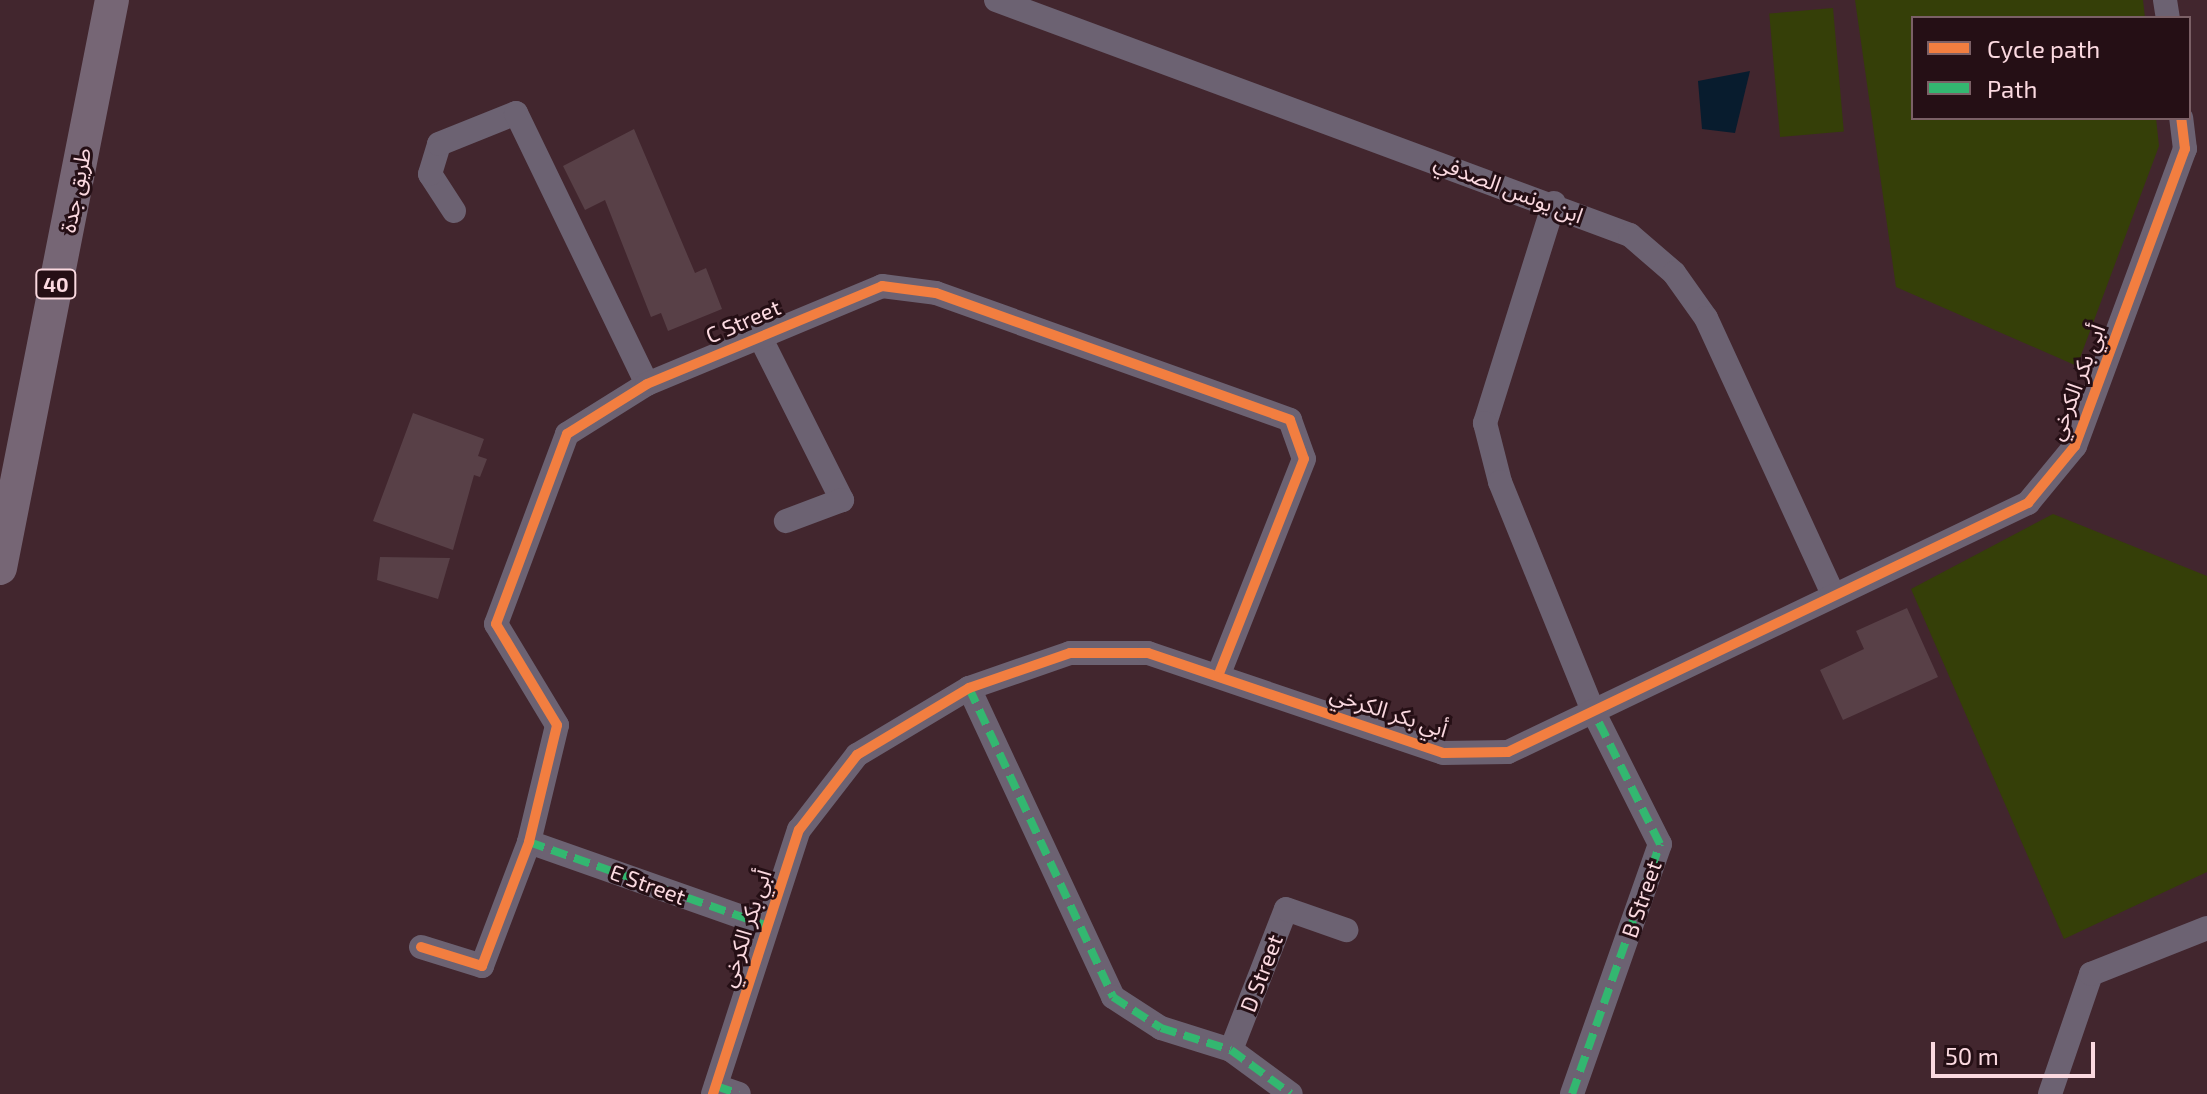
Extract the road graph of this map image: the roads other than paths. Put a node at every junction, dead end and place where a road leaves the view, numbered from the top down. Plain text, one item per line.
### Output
1 (112, 0) edge
2 (996, 0) edge
3 (2182, 120) edge
4 (2196, 148) edge
5 (1554, 203) junction
6 (454, 211) dead end
7 (759, 335) junction
8 (647, 384) junction
9 (786, 521) dead end
10 (0, 568) edge
11 (1833, 594) junction
12 (1219, 674) junction
13 (969, 688) junction
14 (1593, 711) junction
15 (529, 842) junction
16 (767, 926) junction
17 (2207, 928) edge
18 (1346, 930) dead end
19 (421, 947) dead end
20 (1231, 1050) junction
21 (714, 1090) edge
22 (739, 1094) edge
23 (1291, 1094) edge
24 (1572, 1094) edge
25 (2050, 1094) edge

1 - 10 highway, طريق جدة / 40
2 - 5 street, ابن يونس الصدفي
3 - 4 street, أبي بكر الكرخي
4 - 11 street, أبي بكر الكرخي
5 - 11 street, ابن يونس الصدفي
5 - 14 street, B Street
6 - 8 street
7 - 8 street, C Street
7 - 9 street, C Street
7 - 12 street, C Street
8 - 15 street, C Street
11 - 14 street, أبي بكر الكرخي
12 - 13 street, أبي بكر الكرخي
12 - 14 street, أبي بكر الكرخي
13 - 16 street, أبي بكر الكرخي
13 - 20 street
14 - 24 street, B Street
15 - 16 street, E Street
15 - 19 street, C Street
16 - 21 street, أبي بكر الكرخي
17 - 25 street
18 - 20 street, D Street
20 - 23 street
21 - 22 street

